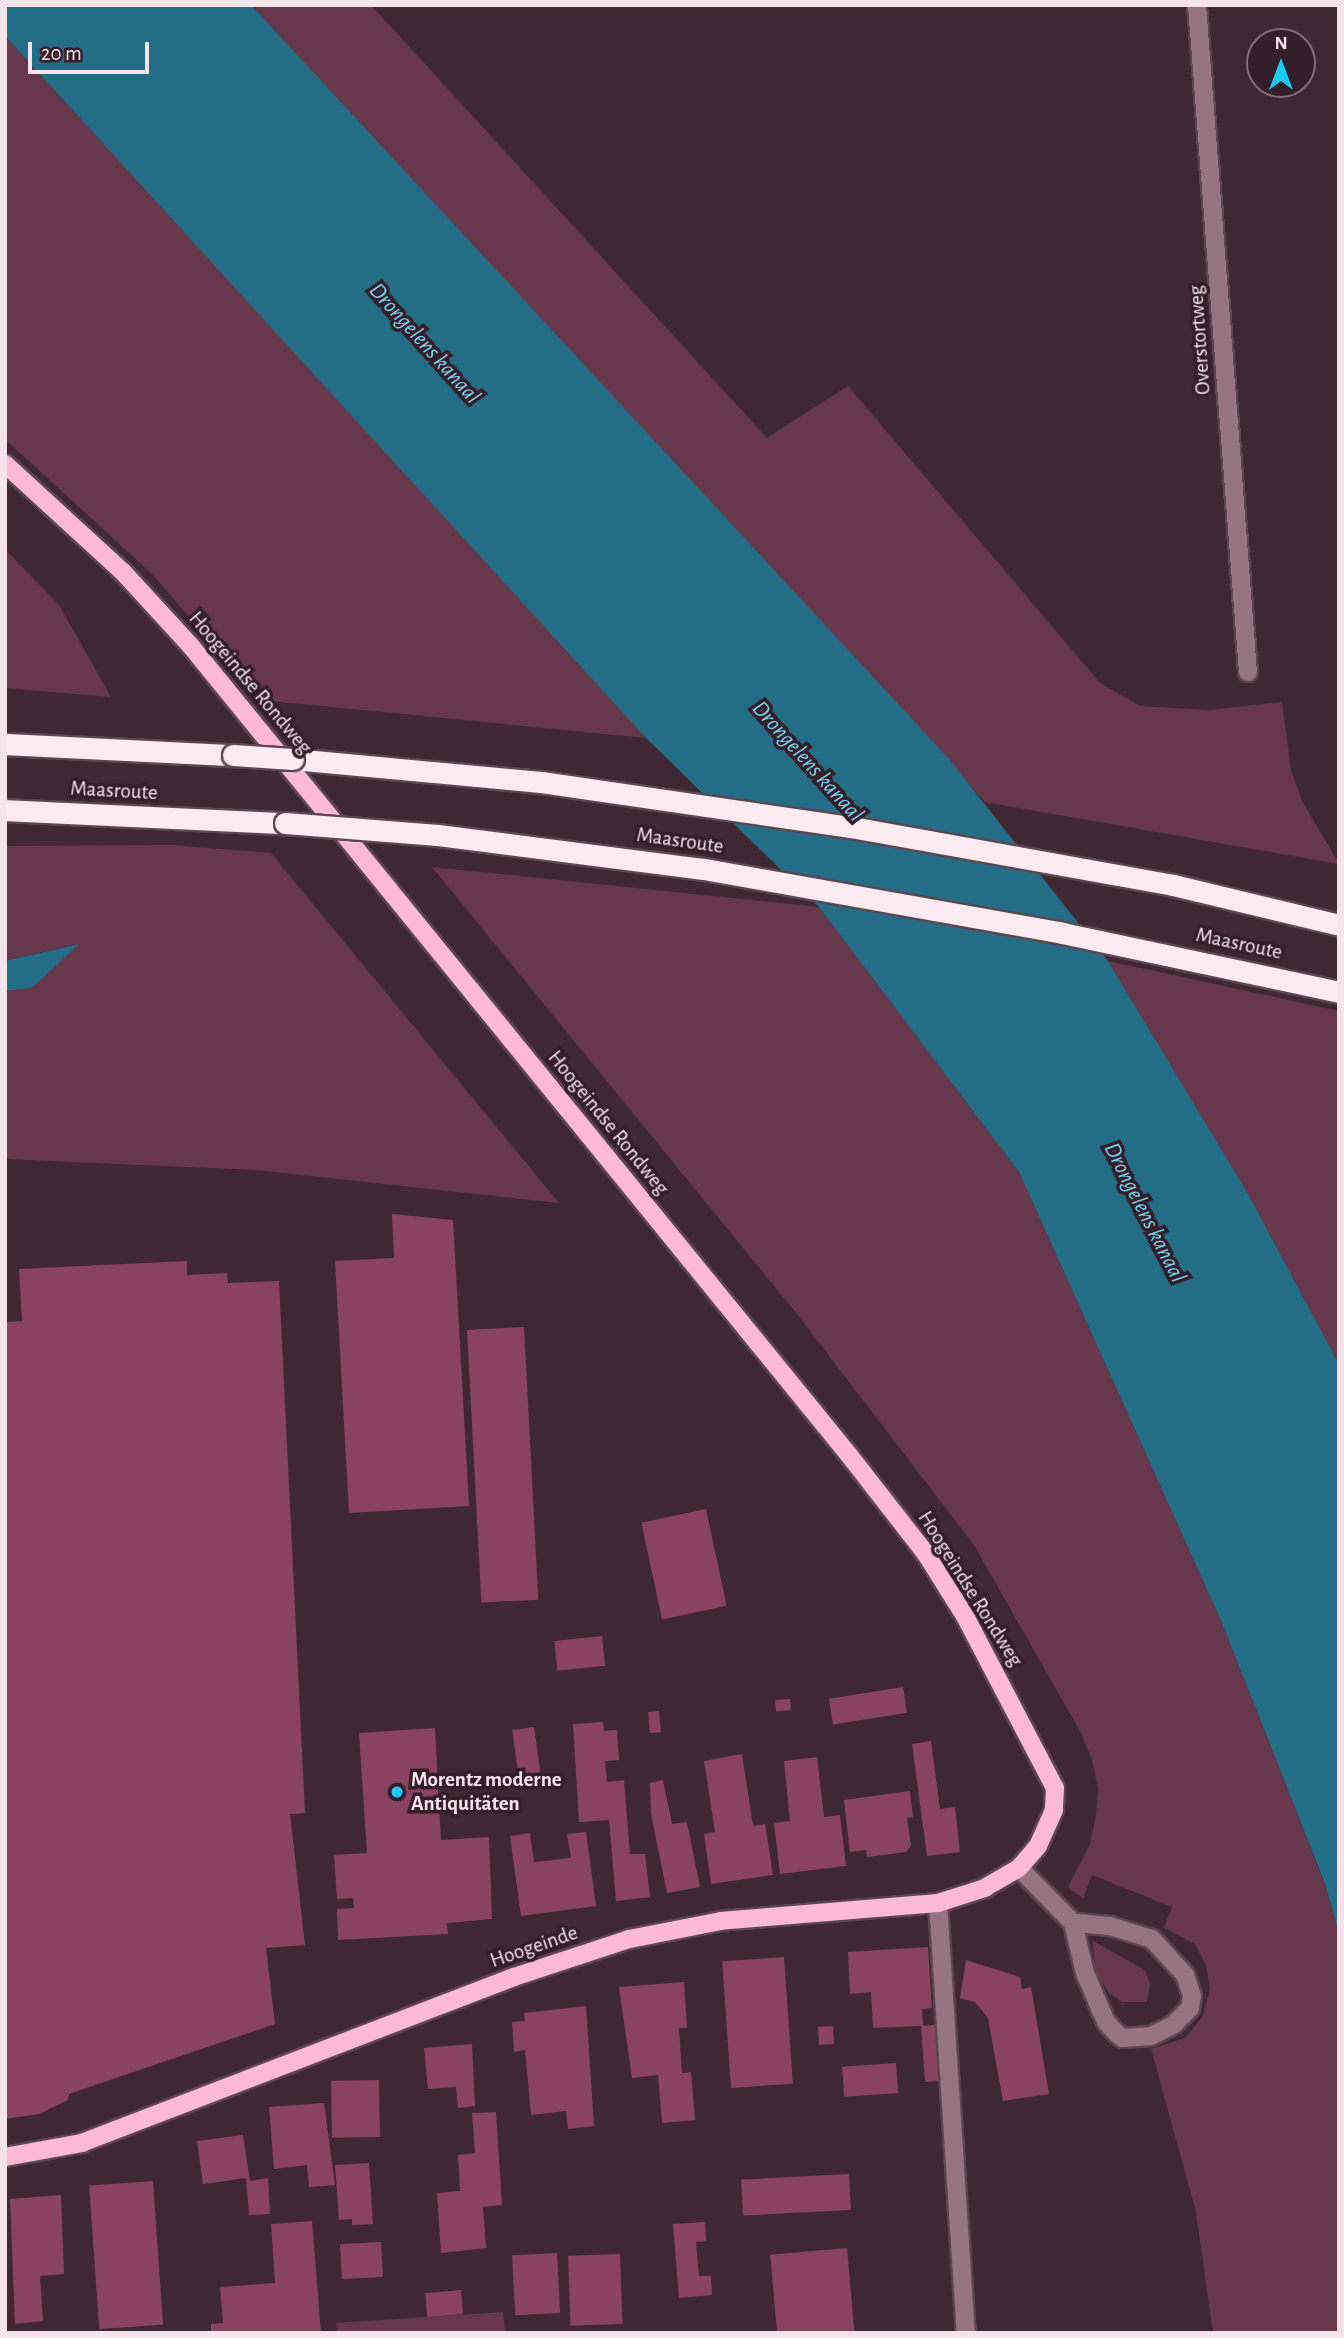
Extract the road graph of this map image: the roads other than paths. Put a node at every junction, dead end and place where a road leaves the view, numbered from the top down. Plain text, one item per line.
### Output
1 (1197, 5) edge
2 (5, 464) edge
3 (1248, 672) dead end
4 (5, 744) edge
5 (5, 810) edge
6 (1339, 925) edge
7 (1339, 992) edge
8 (1019, 1868) junction
9 (938, 1903) junction
10 (1073, 1923) junction
11 (5, 2158) edge
12 (966, 2333) edge

1 - 3 street, Overstortweg
2 - 8 main road, Hoogeindse Rondweg
4 - 6 highway, Maasroute, bridge
5 - 7 highway, Maasroute, bridge
8 - 9 main road, Hoogeinde
8 - 10 street
9 - 11 main road, Hoogeinde
9 - 12 street
10 - 10 street

